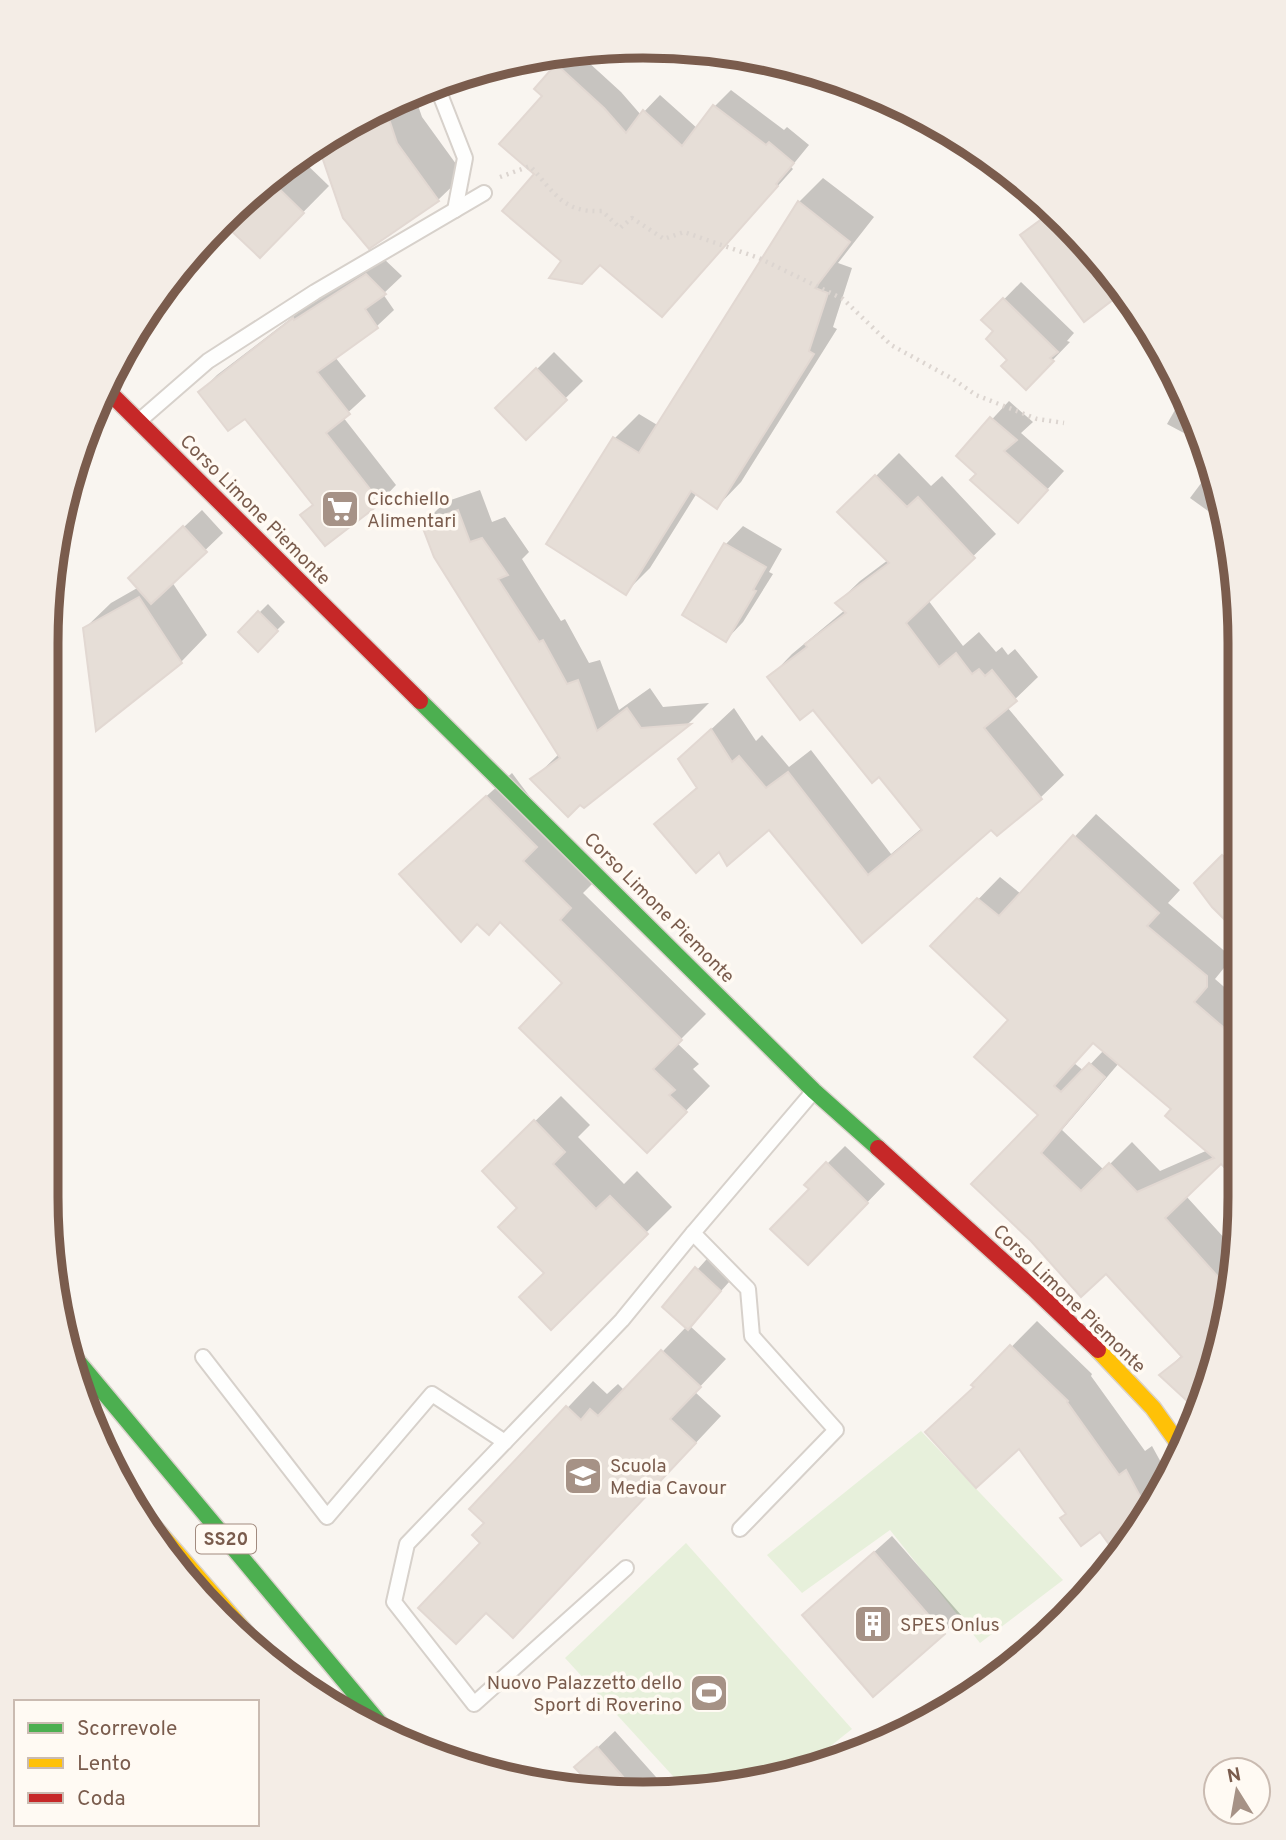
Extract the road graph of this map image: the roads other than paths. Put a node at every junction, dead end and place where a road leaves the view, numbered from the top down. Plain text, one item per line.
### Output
1 (440, 94) edge
2 (484, 192) road end
3 (455, 210) junction
4 (113, 396) edge
5 (138, 421) junction
6 (814, 1091) junction
7 (693, 1233) junction
8 (203, 1357) dead end
9 (84, 1369) edge
10 (1176, 1440) edge
11 (505, 1442) junction
12 (740, 1529) dead end
13 (626, 1567) dead end
14 (374, 1717) edge

1 - 3 lane
2 - 3 lane
3 - 5 lane
4 - 5 main road, Corso Limone Piemonte
5 - 6 main road, Corso Limone Piemonte
6 - 7 lane
6 - 10 main road, Corso Limone Piemonte
7 - 11 lane
7 - 12 lane
8 - 11 lane
9 - 14 main road, SS20
11 - 13 lane

